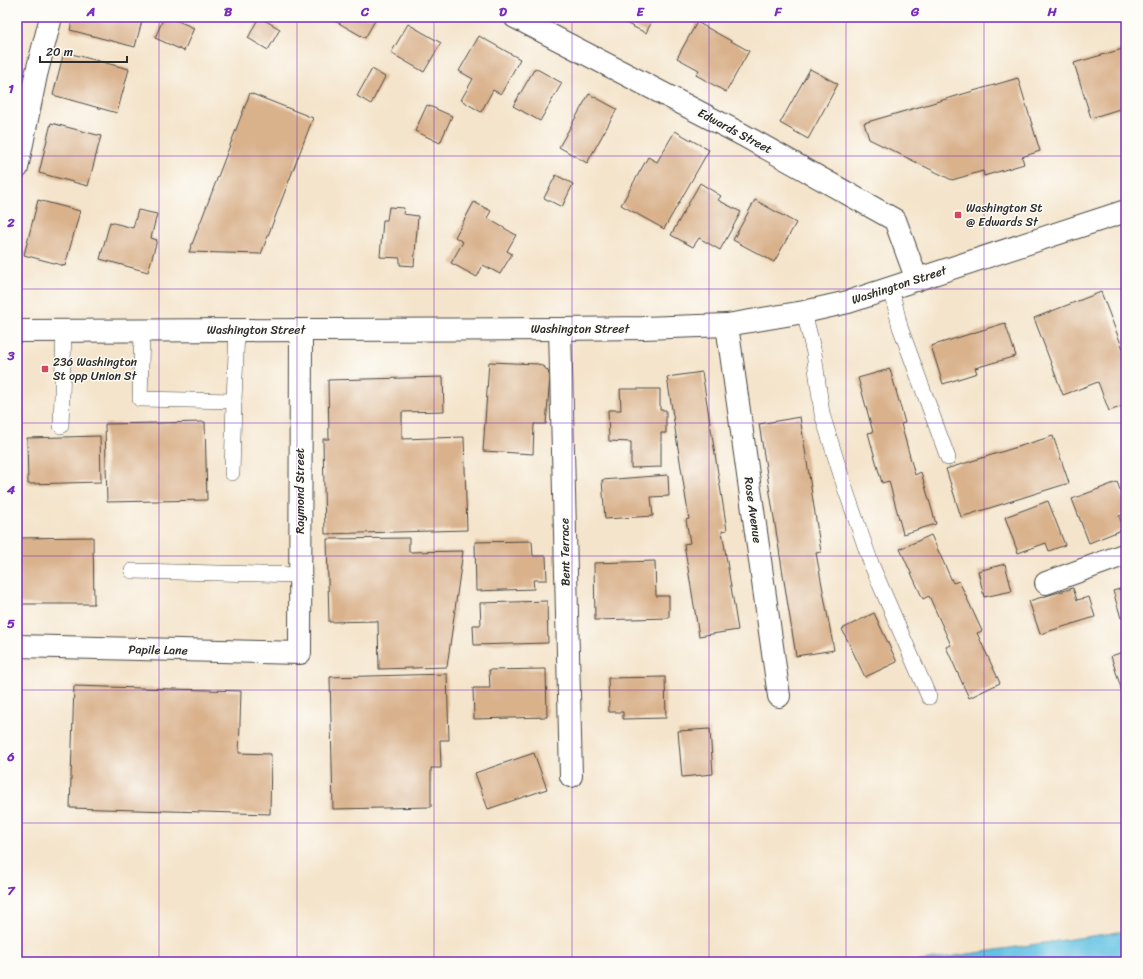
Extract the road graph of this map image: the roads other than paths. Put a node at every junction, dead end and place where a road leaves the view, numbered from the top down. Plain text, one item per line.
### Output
1 (51, 17) edge
2 (516, 17) edge
3 (17, 168) edge
4 (1125, 215) edge
5 (917, 280) junction
6 (891, 288) junction
7 (804, 312) junction
8 (726, 325) junction
9 (560, 329) junction
10 (237, 330) junction
11 (301, 330) junction
12 (17, 331) edge
13 (64, 331) junction
14 (142, 331) junction
15 (234, 401) junction
16 (61, 426) dead end
17 (948, 458) dead end
18 (232, 473) dead end
19 (1126, 554) edge
20 (132, 571) dead end
21 (300, 575) junction
22 (1046, 583) dead end
23 (17, 646) edge
24 (300, 653) joint
25 (779, 696) dead end
26 (929, 697) dead end
27 (571, 776) dead end

1 - 3 street
2 - 5 street, Edwards Street
4 - 5 street, Washington Street
5 - 6 street, Washington Street
6 - 7 street, Washington Street
6 - 17 lane
7 - 8 street, Washington Street
7 - 26 lane
8 - 9 street, Washington Street
8 - 25 street, Rose Avenue
9 - 11 street, Washington Street
9 - 27 street, Bent Terrace
10 - 11 street, Washington Street
10 - 14 street, Washington Street
10 - 15 lane
11 - 21 street, Raymond Street
12 - 13 street, Washington Street
13 - 14 street, Washington Street
13 - 16 lane
14 - 15 lane
15 - 18 lane
19 - 22 street
20 - 21 lane
21 - 24 street, Raymond Street
23 - 24 street, Papile Lane

